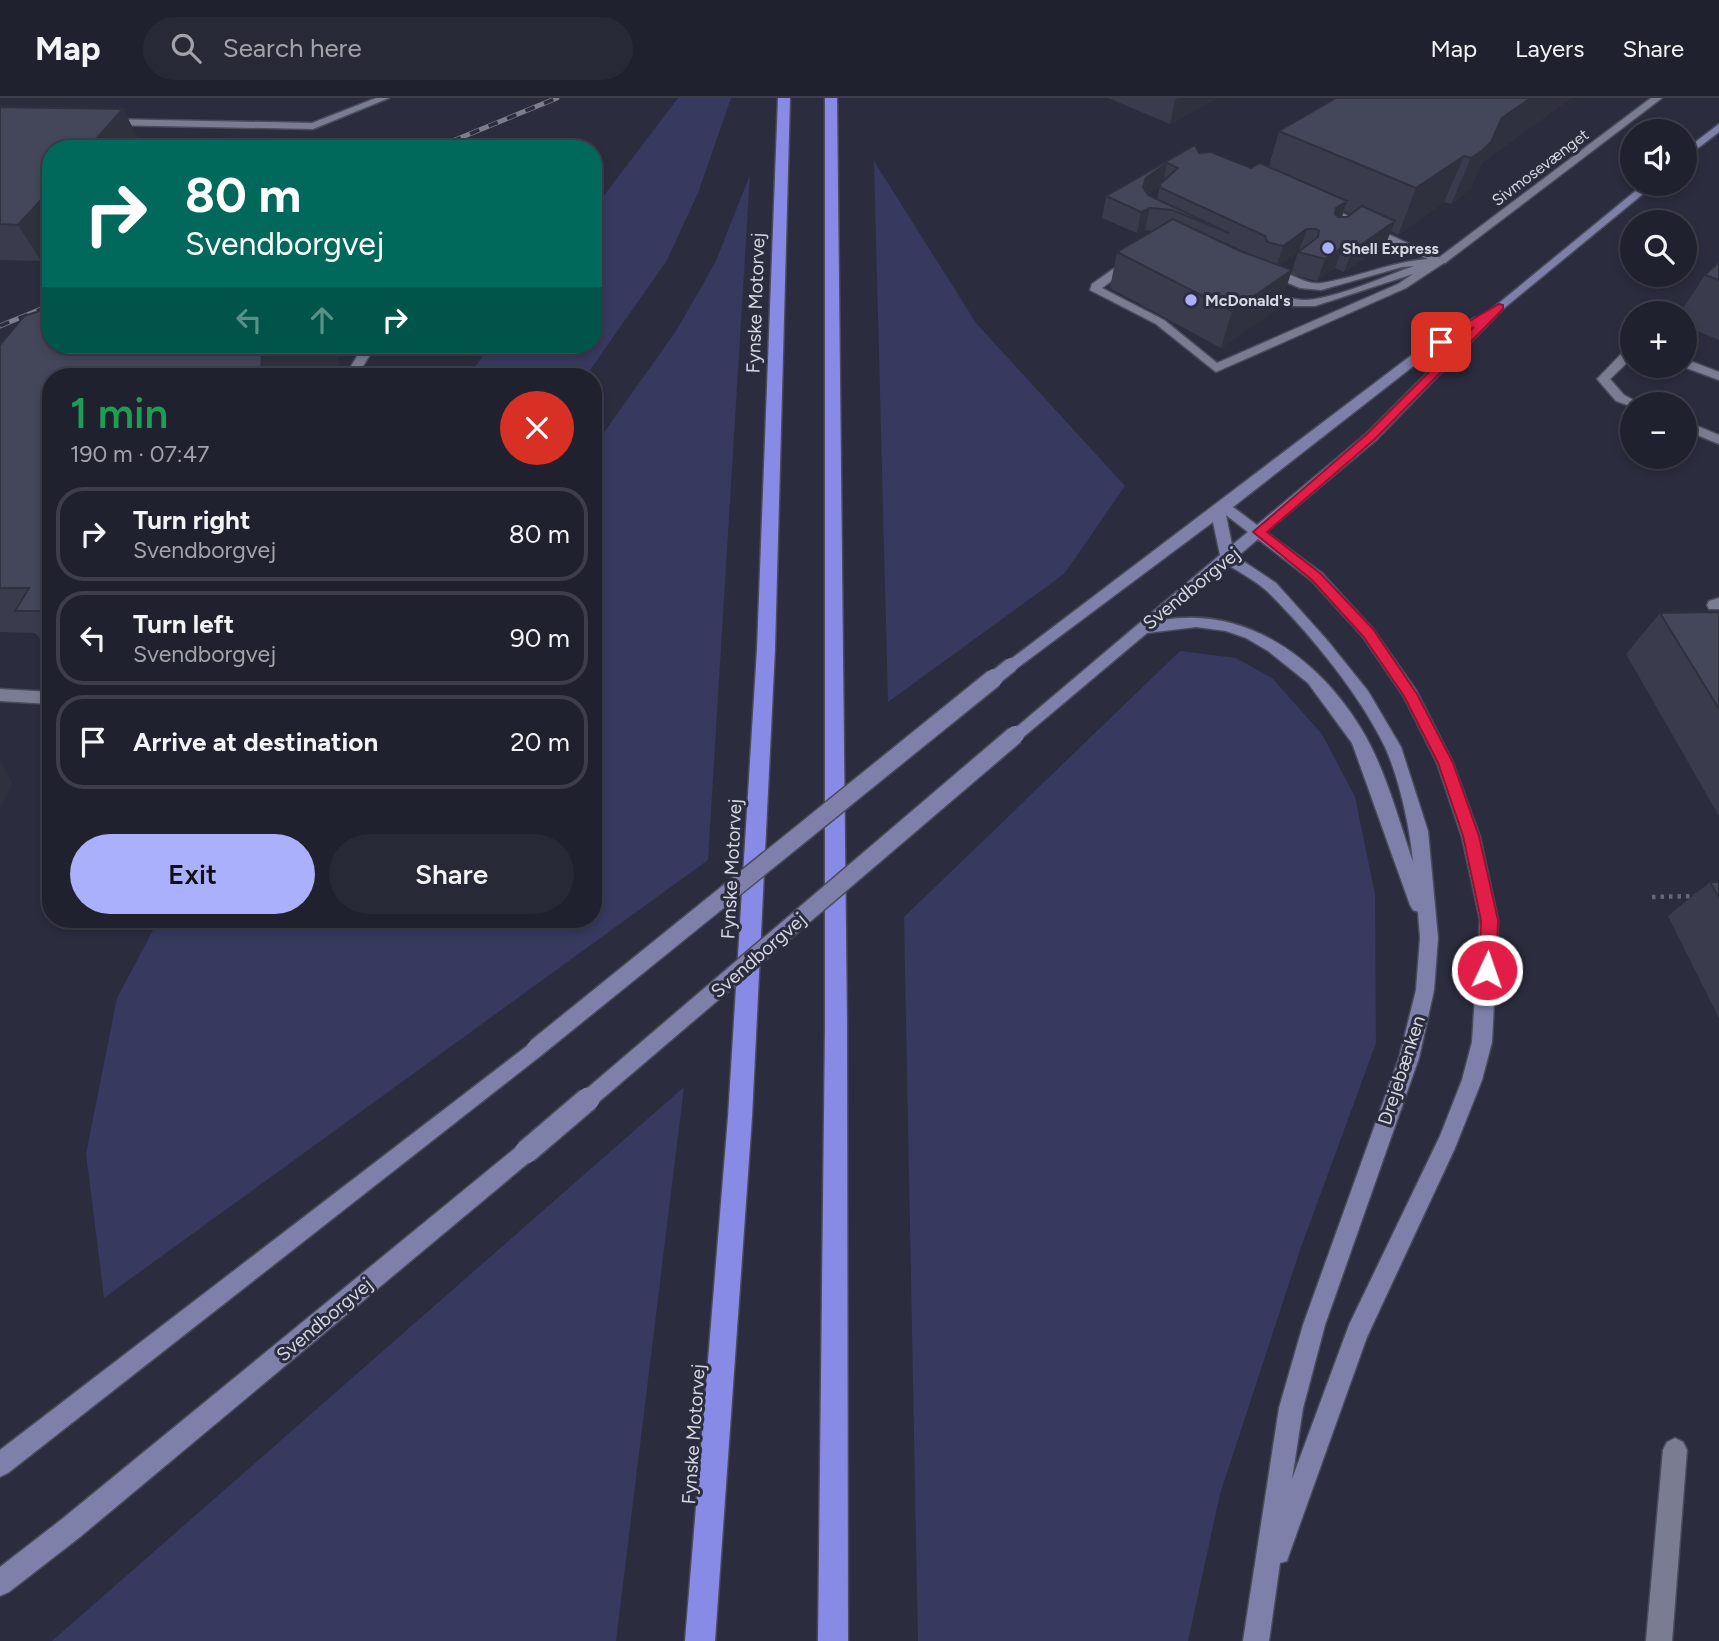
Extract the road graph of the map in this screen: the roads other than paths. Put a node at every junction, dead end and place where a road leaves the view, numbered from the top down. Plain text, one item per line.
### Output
1 (384, 98) edge
2 (784, 98) edge
3 (831, 98) edge
4 (1657, 98) edge
5 (95, 121) edge
6 (1719, 127) edge
7 (1697, 145) edge
8 (1635, 196) edge
9 (1315, 204) edge
10 (1138, 257) edge
11 (1441, 261) junction
12 (1253, 290) edge
13 (1346, 294) junction
14 (1499, 307) junction
15 (1620, 362) edge
16 (1697, 368) edge
17 (1719, 376) edge
18 (1620, 398) edge
19 (1697, 430) edge
20 (1719, 440) edge
21 (1221, 509) junction
22 (1259, 532) junction
23 (1228, 558) junction
24 (1142, 629) junction
25 (0, 695) edge
26 (42, 697) edge
27 (1429, 937) junction
28 (1675, 1450) dead end
29 (0, 1465) edge
30 (0, 1583) edge
31 (1266, 1587) junction
32 (700, 1641) edge
33 (833, 1641) edge
34 (1256, 1641) edge
35 (1659, 1641) edge

1 - 5 street
2 - 32 highway, Fynske Motorvej
3 - 33 highway
4 - 11 street, Sivmosevænget
6 - 7 main road
8 - 14 main road, Svendborgvej
9 - 11 street
10 - 11 street
11 - 13 street
11 - 13 street
12 - 13 street
14 - 21 main road, Svendborgvej
14 - 22 main road, Svendborgvej
15 - 18 street
16 - 17 street
19 - 20 street
21 - 22 main road
21 - 23 main road
21 - 29 main road, Svendborgvej, bridge
22 - 23 main road, Svendborgvej
22 - 31 main road
23 - 24 main road, Svendborgvej
23 - 27 main road, Drejebænken
24 - 27 main road
24 - 30 main road, Svendborgvej, bridge
25 - 26 street
27 - 31 main road, Drejebænken
28 - 35 street
31 - 34 main road, Drejebænken

